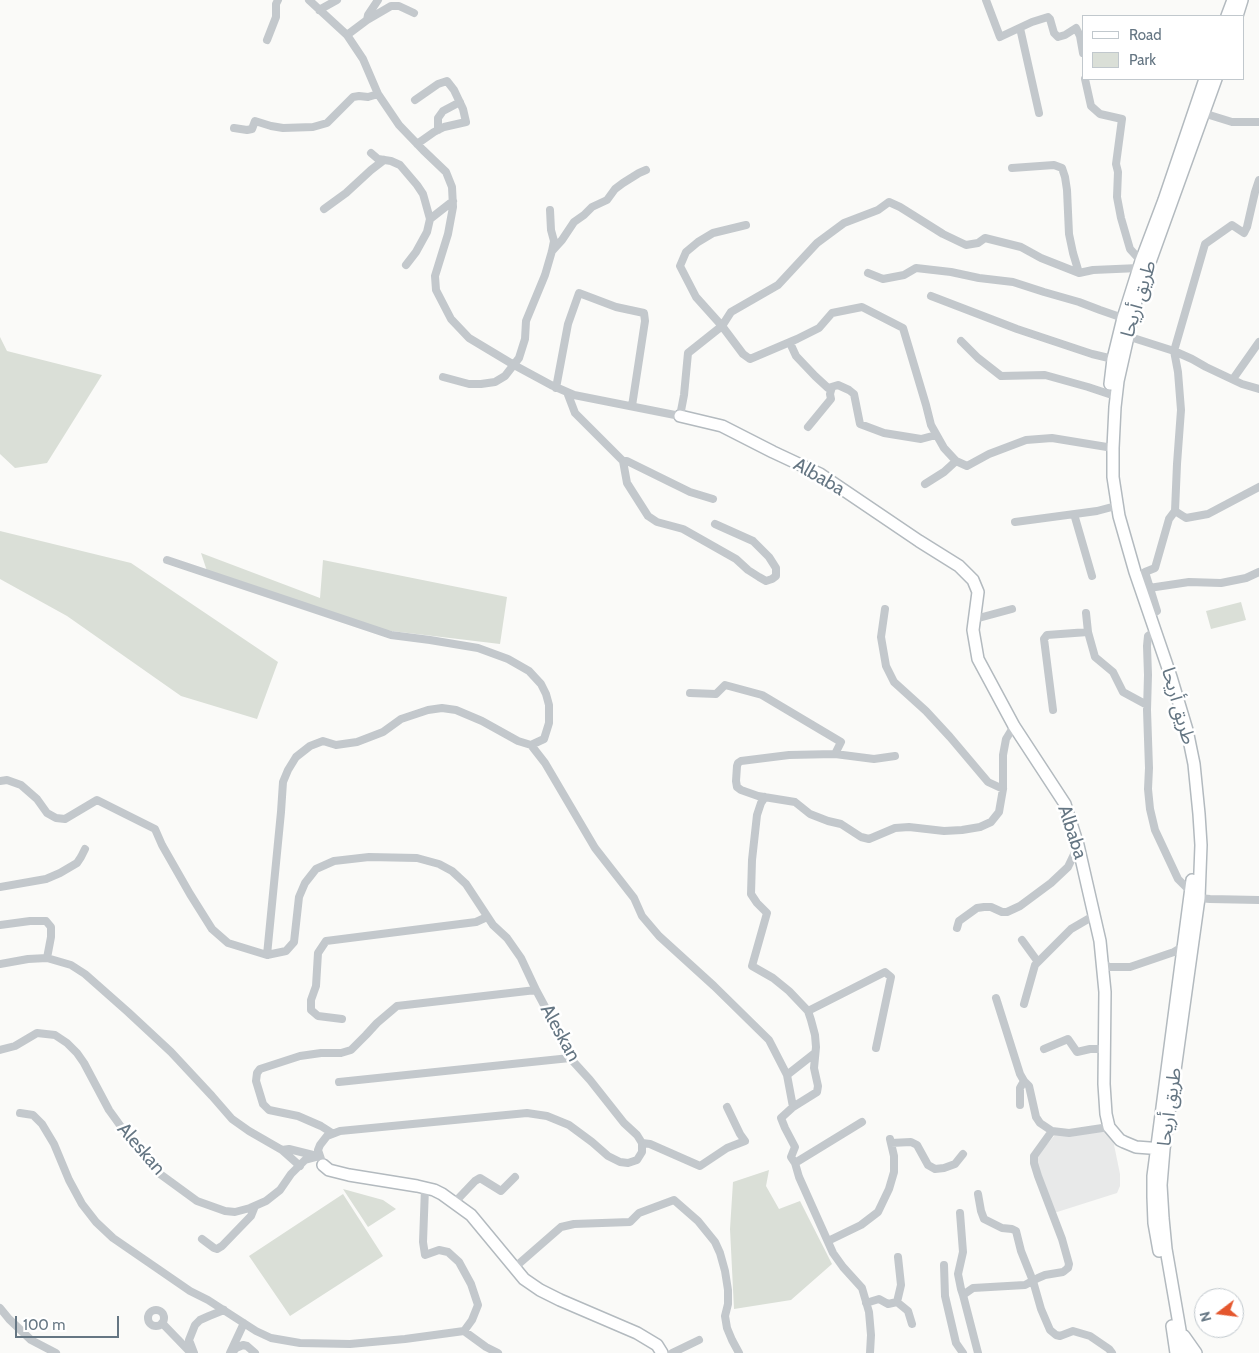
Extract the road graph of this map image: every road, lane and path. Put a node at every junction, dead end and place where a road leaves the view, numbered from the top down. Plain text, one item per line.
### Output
1 (278, 0) edge
2 (309, 0) edge
3 (337, 0) edge
4 (378, 0) edge
5 (986, 0) edge
6 (1233, 0) edge
7 (1242, 0) edge
8 (319, 10) junction
9 (414, 12) dead end
10 (1227, 15) edge
11 (1237, 15) edge
12 (367, 20) junction
13 (1020, 28) junction
14 (347, 35) junction
15 (267, 40) dead end
16 (1082, 47) edge
17 (1085, 80) edge
18 (1205, 80) edge
19 (1216, 80) edge
20 (378, 94) junction
21 (415, 100) dead end
22 (460, 102) junction
23 (1039, 113) dead end
24 (1204, 114) junction
25 (1259, 122) edge
26 (234, 128) dead end
27 (438, 130) junction
28 (417, 144) junction
29 (371, 153) dead end
30 (384, 160) junction
31 (1012, 168) dead end
32 (646, 170) dead end
33 (1259, 180) edge
34 (453, 201) junction
35 (324, 209) dead end
36 (550, 210) dead end
37 (430, 219) junction
38 (746, 226) dead end
39 (552, 251) junction
40 (406, 265) dead end
41 (1140, 265) junction
42 (868, 273) dead end
43 (1079, 273) junction
44 (931, 296) dead end
45 (1123, 318) junction
46 (722, 326) junction
47 (1127, 336) junction
48 (961, 341) dead end
49 (1259, 342) edge
50 (790, 343) junction
51 (1174, 351) junction
52 (1113, 359) junction
53 (514, 365) junction
54 (443, 377) dead end
55 (1233, 379) junction
56 (832, 387) junction
57 (556, 388) junction
58 (1259, 389) edge
59 (567, 392) junction
60 (1109, 394) junction
61 (632, 406) junction
62 (680, 416) junction
63 (808, 427) dead end
64 (936, 435) junction
65 (1110, 448) junction
66 (623, 461) junction
67 (956, 461) junction
68 (925, 484) dead end
69 (1259, 487) edge
70 (713, 499) dead end
71 (1112, 507) junction
72 (1175, 511) junction
73 (1074, 514) junction
74 (1015, 522) dead end
75 (715, 524) dead end
76 (167, 560) dead end
77 (1259, 572) edge
78 (1092, 576) dead end
79 (1150, 588) junction
80 (885, 609) dead end
81 (1012, 609) dead end
82 (1086, 613) dead end
83 (1150, 615) junction
84 (975, 619) junction
85 (1088, 632) junction
86 (1152, 632) junction
87 (690, 693) dead end
88 (1147, 705) junction
89 (1053, 710) dead end
90 (1014, 726) junction
91 (531, 746) junction
92 (836, 754) junction
93 (895, 756) dead end
94 (0, 781) edge
95 (1003, 789) junction
96 (765, 797) junction
97 (1078, 845) junction
98 (84, 849) dead end
99 (0, 887) edge
100 (1195, 895) junction
101 (1259, 900) edge
102 (1095, 915) junction
103 (487, 917) junction
104 (0, 925) edge
105 (957, 928) dead end
106 (1022, 940) dead end
107 (1184, 946) junction
108 (267, 955) junction
109 (47, 958) junction
110 (1038, 962) junction
111 (1102, 963) junction
112 (0, 964) edge
113 (536, 990) junction
114 (996, 998) dead end
115 (1024, 1004) dead end
116 (808, 1011) junction
117 (342, 1019) dead end
118 (876, 1048) dead end
119 (1044, 1049) dead end
120 (1105, 1049) junction
121 (0, 1050) edge
122 (815, 1053) junction
123 (570, 1058) junction
124 (787, 1075) junction
125 (1024, 1081) junction
126 (339, 1082) dead end
127 (1020, 1105) dead end
128 (726, 1107) dead end
129 (794, 1107) junction
130 (20, 1113) dead end
131 (862, 1122) dead end
132 (1109, 1127) junction
133 (1052, 1131) junction
134 (332, 1133) junction
135 (642, 1143) junction
136 (1160, 1149) junction
137 (282, 1150) junction
138 (963, 1154) dead end
139 (321, 1161) junction
140 (795, 1162) junction
141 (300, 1166) junction
142 (515, 1177) dead end
143 (425, 1188) junction
144 (978, 1194) dead end
145 (455, 1202) junction
146 (255, 1206) junction
147 (960, 1213) dead end
148 (202, 1239) dead end
149 (828, 1241) junction
150 (898, 1257) dead end
151 (944, 1266) dead end
152 (514, 1268) junction
153 (1033, 1281) junction
154 (963, 1295) junction
155 (897, 1302) junction
156 (866, 1303) junction
157 (0, 1308) edge
158 (224, 1310) junction
159 (162, 1323) dead end
160 (244, 1323) junction
161 (912, 1324) dead end
162 (1180, 1329) junction
163 (464, 1331) junction
164 (699, 1340) dead end
165 (56, 1353) edge
166 (192, 1353) edge
167 (231, 1353) edge
168 (255, 1353) edge
169 (498, 1353) edge
170 (662, 1353) edge
171 (672, 1353) edge
172 (739, 1353) edge
173 (870, 1353) edge
174 (964, 1353) edge
175 (978, 1353) edge
176 (1112, 1353) edge
177 (1176, 1353) edge
178 (1184, 1353) edge
179 (1196, 1353) edge

1 - 15 street
2 - 8 street
3 - 8 street
4 - 12 street
5 - 13 street
6 - 10 main road
7 - 11 main road
8 - 14 street
9 - 12 street
12 - 14 street
13 - 16 street
13 - 23 street
14 - 20 street
17 - 41 street
18 - 41 main road, طريق أريحا
19 - 24 main road, طريق أريحا
20 - 26 street
20 - 28 street
21 - 22 street
22 - 27 street
22 - 27 street
24 - 25 street
24 - 47 main road, طريق أريحا
27 - 28 street
28 - 34 street
29 - 30 street
30 - 35 street
30 - 37 street
31 - 43 street
32 - 39 street
33 - 51 street
34 - 37 street
34 - 53 street
36 - 39 street
37 - 40 street
38 - 46 street
39 - 53 street
41 - 43 street
41 - 45 main road, طريق أريحا
42 - 45 street
43 - 46 street
44 - 52 street
45 - 52 main road, طريق أريحا
46 - 50 street
46 - 62 street
47 - 51 street
47 - 65 main road, طريق أريحا
48 - 60 street
49 - 55 street
50 - 56 street
50 - 64 street
51 - 55 street
51 - 72 street
52 - 60 main road, طريق أريحا
53 - 54 street
53 - 57 street
55 - 58 street
56 - 63 street
56 - 64 street
57 - 59 street
57 - 61 street
59 - 61 street
59 - 66 street
60 - 65 main road, طريق أريحا
61 - 62 street
62 - 84 main road, Albaba
64 - 67 street
65 - 67 street
65 - 71 main road, طريق أريحا
65 - 83 main road, طريق أريحا
66 - 70 street
66 - 75 street
67 - 68 street
69 - 72 street
71 - 73 street
71 - 86 main road, طريق أريحا
72 - 79 street
73 - 74 street
73 - 78 street
76 - 91 street
77 - 79 street
79 - 83 street
80 - 95 street
81 - 84 street
82 - 85 street
83 - 86 main road, طريق أريحا
84 - 90 main road, Albaba
85 - 88 street
85 - 89 street
86 - 88 street
86 - 100 main road, طريق أريحا
87 - 92 street
88 - 100 street
90 - 95 street
90 - 97 main road, Albaba
91 - 108 street
91 - 124 street
92 - 93 street
92 - 96 street
94 - 108 street
95 - 96 street
96 - 116 street
97 - 102 main road, Albaba
97 - 105 street
98 - 99 street
100 - 101 street
100 - 107 main road, طريق أريحا
100 - 136 main road, طريق أريحا
102 - 110 street
102 - 111 main road, Albaba
103 - 108 street, Aleskan
103 - 113 street, Aleskan
103 - 117 street
104 - 109 street
106 - 110 street
107 - 111 street
107 - 136 main road, طريق أريحا
109 - 112 street
109 - 137 street
110 - 115 street
111 - 120 main road, Albaba
113 - 123 street, Aleskan
113 - 134 street
114 - 125 street
116 - 118 street
116 - 122 street
119 - 120 street
120 - 132 main road, Albaba
121 - 146 street, Aleskan
122 - 124 street
122 - 129 street
123 - 126 street
123 - 135 street, Aleskan
124 - 129 street
125 - 127 street
125 - 133 street
128 - 135 street
129 - 140 street
130 - 158 street
131 - 140 street
132 - 133 street
132 - 136 main road
133 - 153 street
134 - 135 street
134 - 139 street
136 - 162 main road, طريق أريحا
136 - 177 main road, طريق أريحا
137 - 139 street
137 - 141 street
138 - 149 street
139 - 141 street, Aleskan
139 - 143 main road
140 - 149 street
141 - 146 street, Aleskan
142 - 145 street
143 - 145 main road
143 - 163 street
144 - 153 street
145 - 152 main road
146 - 148 street
147 - 154 street
149 - 156 street
150 - 155 street
151 - 174 street
152 - 170 main road
152 - 172 street
153 - 154 street
153 - 176 street
154 - 175 street
155 - 156 street
155 - 161 street
156 - 173 street
157 - 165 street
158 - 160 street
158 - 166 street
159 - 166 street
160 - 163 street
160 - 167 street
162 - 178 main road, طريق أريحا
162 - 179 main road
163 - 169 street
164 - 171 street
167 - 168 street

